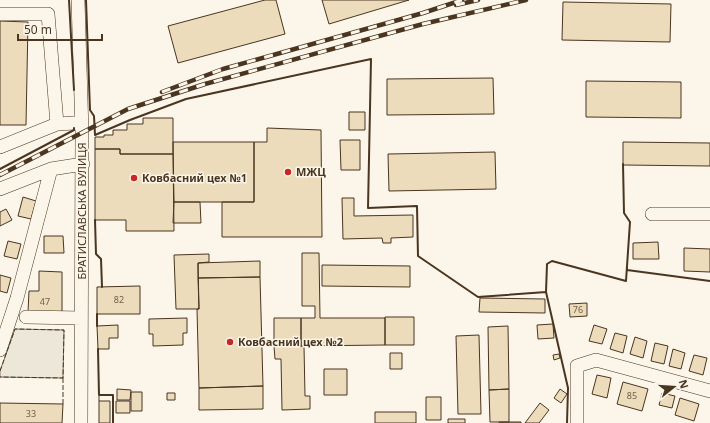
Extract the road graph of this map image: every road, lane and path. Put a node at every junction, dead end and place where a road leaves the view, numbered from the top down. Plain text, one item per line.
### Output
1 (78, 0) edge
2 (0, 14) edge
3 (57, 124) junction
4 (82, 125) junction
5 (0, 147) edge
6 (82, 164) junction
7 (50, 169) junction
8 (0, 189) edge
9 (652, 214) dead end
10 (710, 214) edge
11 (26, 317) dead end
12 (81, 318) junction
13 (0, 350) edge
14 (710, 391) edge
15 (81, 423) edge
16 (577, 423) edge

1 - 4 street, БРАТИСЛАВСЬКА ВУЛИЦЯ
2 - 3 street
3 - 4 street
3 - 5 street
4 - 6 street, БРАТИСЛАВСЬКА ВУЛИЦЯ
6 - 7 street
6 - 12 street, БРАТИСЛАВСЬКА ВУЛИЦЯ
7 - 8 street
7 - 13 street
9 - 10 street
11 - 12 street
12 - 15 street, БРАТИСЛАВСЬКА ВУЛИЦЯ
14 - 16 street

